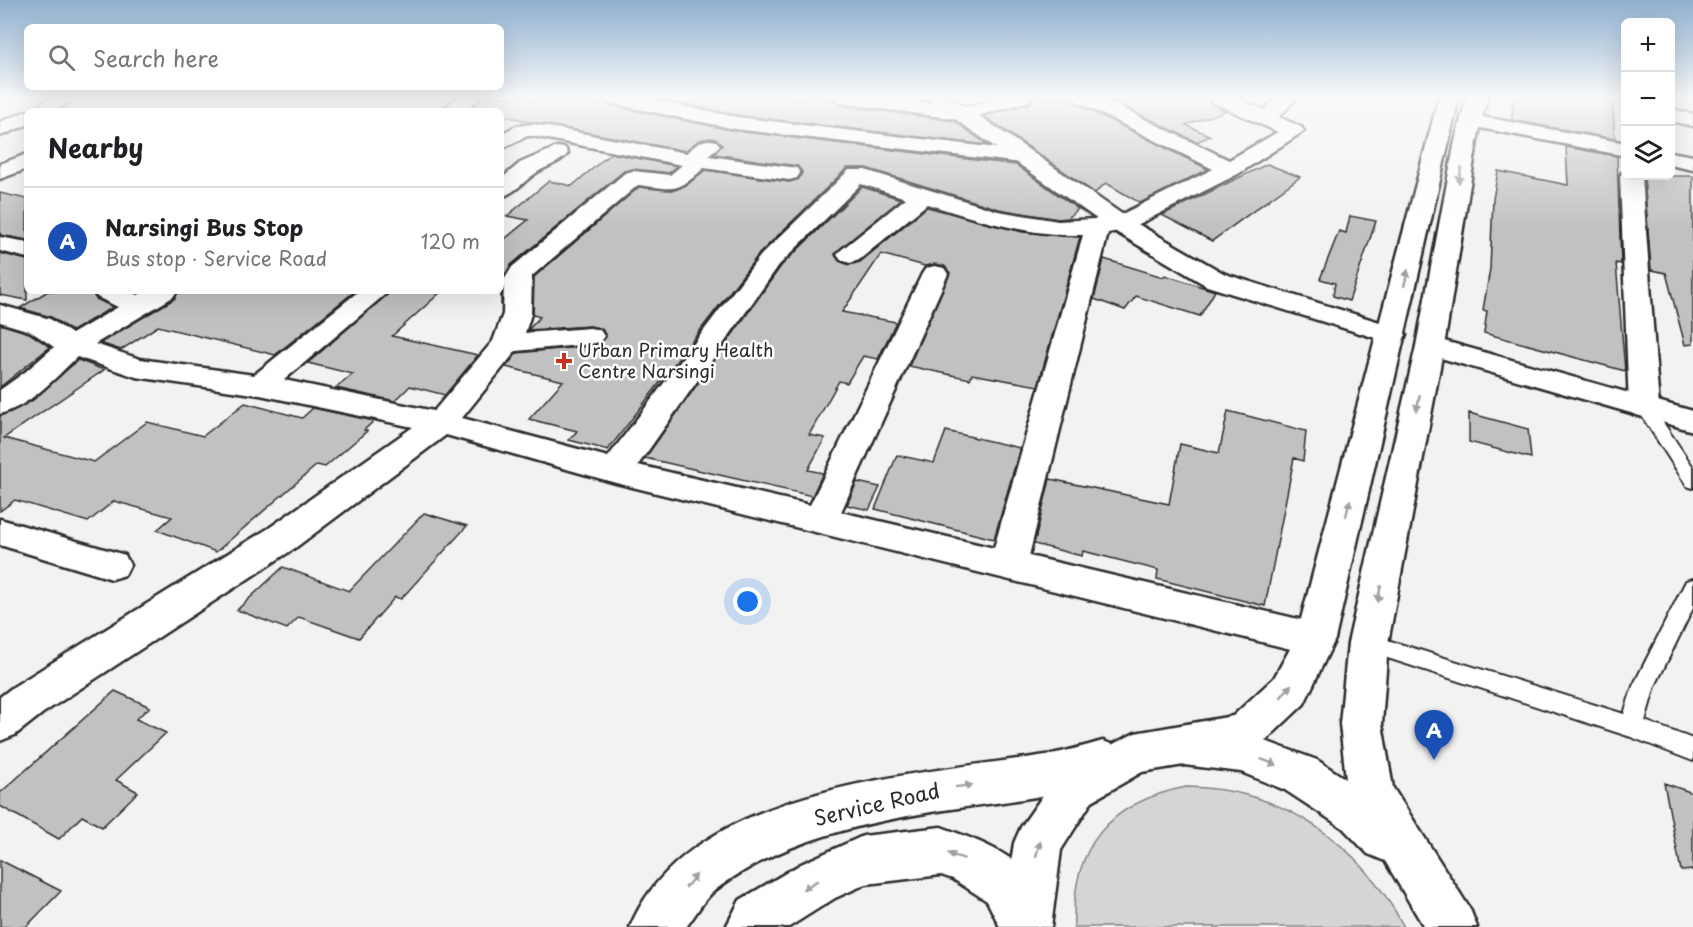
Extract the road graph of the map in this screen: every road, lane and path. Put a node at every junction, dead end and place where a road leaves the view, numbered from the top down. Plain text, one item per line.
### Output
1 (587, 140) edge
2 (717, 140) edge
3 (881, 140) edge
4 (999, 140) edge
5 (1171, 140) edge
6 (1278, 140) edge
7 (1439, 140) edge
8 (1466, 140) edge
9 (1574, 140) edge
10 (0, 146) edge
11 (1621, 149) edge
12 (557, 153) dead end
13 (24, 154) edge
14 (1022, 157) junction
15 (1675, 159) edge
16 (695, 161) junction
17 (24, 162) edge
18 (1693, 162) edge
19 (1230, 169) junction
20 (2, 171) edge
21 (789, 173) dead end
22 (24, 175) edge
23 (1631, 180) edge
24 (504, 188) edge
25 (923, 196) junction
26 (1108, 226) junction
27 (850, 255) dead end
28 (935, 274) dead end
29 (113, 294) edge
30 (159, 294) edge
31 (372, 294) edge
32 (139, 306) junction
33 (0, 313) edge
34 (1392, 335) junction
35 (590, 336) dead end
36 (507, 343) junction
37 (72, 346) junction
38 (1430, 346) junction
39 (260, 385) junction
40 (0, 404) edge
41 (1644, 407) junction
42 (1693, 421) edge
43 (441, 423) junction
44 (615, 471) junction
45 (1693, 481) edge
46 (820, 520) junction
47 (0, 532) edge
48 (112, 565) dead end
49 (1008, 565) junction
50 (1693, 587) edge
51 (1315, 639) junction
52 (1368, 643) junction
53 (0, 722) edge
54 (1632, 727) junction
55 (1184, 745) junction
56 (1693, 750) edge
57 (1135, 753) junction
58 (1412, 865) junction
59 (1453, 924) edge
60 (1026, 925) edge
61 (655, 927) edge
62 (751, 927) edge

1 - 16 street
2 - 16 street
3 - 14 street
4 - 14 street
5 - 19 street
6 - 19 street
34 -> 7 street
8 -> 38 street
9 - 11 street
10 - 13 street
12 - 24 street
14 - 26 street
15 - 18 street
16 - 21 street
16 - 36 street
17 - 20 street
19 - 26 street
20 - 22 street
23 - 41 street
25 - 26 street
25 - 27 street
25 - 44 street
26 - 34 street
26 - 49 street
28 - 46 street
29 - 32 street
30 - 32 street
31 - 39 street
32 - 37 street
33 - 37 street
51 -> 34 street
35 - 36 street
36 - 43 street
37 - 39 street
37 - 40 street
38 - 41 street
38 -> 52 street
39 - 43 street
41 - 42 street
41 - 45 lane
43 - 44 street
43 - 53 street
44 - 46 street
46 - 49 street
47 - 48 street
49 - 51 street
50 - 54 lane
55 -> 51 street
52 - 54 lane
52 - 58 street
54 - 56 lane
55 - 57 street
55 -> 58 street
60 -> 57 street
61 -> 57 street, Service Road
58 - 59 street
60 -> 62 street

